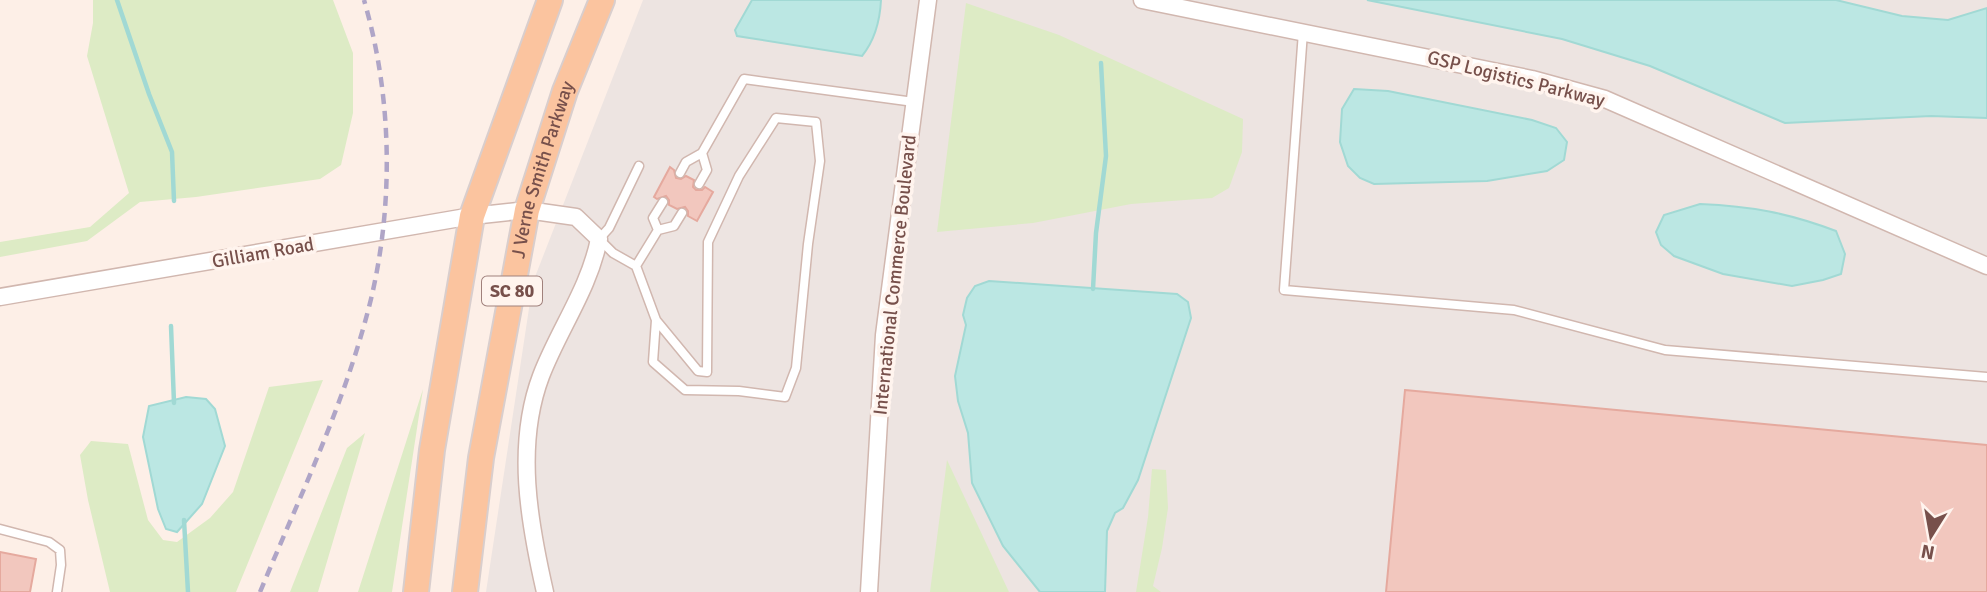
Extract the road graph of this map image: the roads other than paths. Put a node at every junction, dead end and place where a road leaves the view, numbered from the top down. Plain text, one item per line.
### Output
1 (550, 0) edge
2 (602, 0) edge
3 (928, 0) edge
4 (1142, 0) edge
5 (1303, 32) junction
6 (914, 102) junction
7 (702, 153) junction
8 (639, 166) dead end
9 (680, 173) dead end
10 (699, 184) dead end
11 (663, 202) dead end
12 (527, 211) junction
13 (682, 212) dead end
14 (472, 216) junction
15 (658, 230) junction
16 (598, 239) junction
17 (636, 266) junction
18 (1987, 266) edge
19 (0, 297) edge
20 (656, 320) junction
21 (1987, 377) edge
22 (0, 529) edge
23 (57, 592) edge
24 (416, 592) edge
25 (465, 592) edge
26 (545, 592) edge
27 (869, 592) edge

1 - 14 main road, SC 80
2 - 12 main road, J Verne Smith Parkway / SC 80
3 - 6 street, International Commerce Boulevard
4 - 5 street, GSP Logistics Parkway
5 - 18 street, GSP Logistics Parkway
5 - 21 lane
6 - 7 lane
6 - 27 street, International Commerce Boulevard
7 - 9 lane
7 - 10 lane
8 - 16 lane
11 - 15 lane
12 - 14 street, Gilliam Road
12 - 16 street, Gilliam Road
12 - 25 main road, J Verne Smith Parkway / SC 80
13 - 15 lane
14 - 19 street, Gilliam Road
14 - 24 main road, SC 80
15 - 17 lane
16 - 17 lane
16 - 26 street
17 - 20 lane
20 - 20 lane
22 - 23 lane

